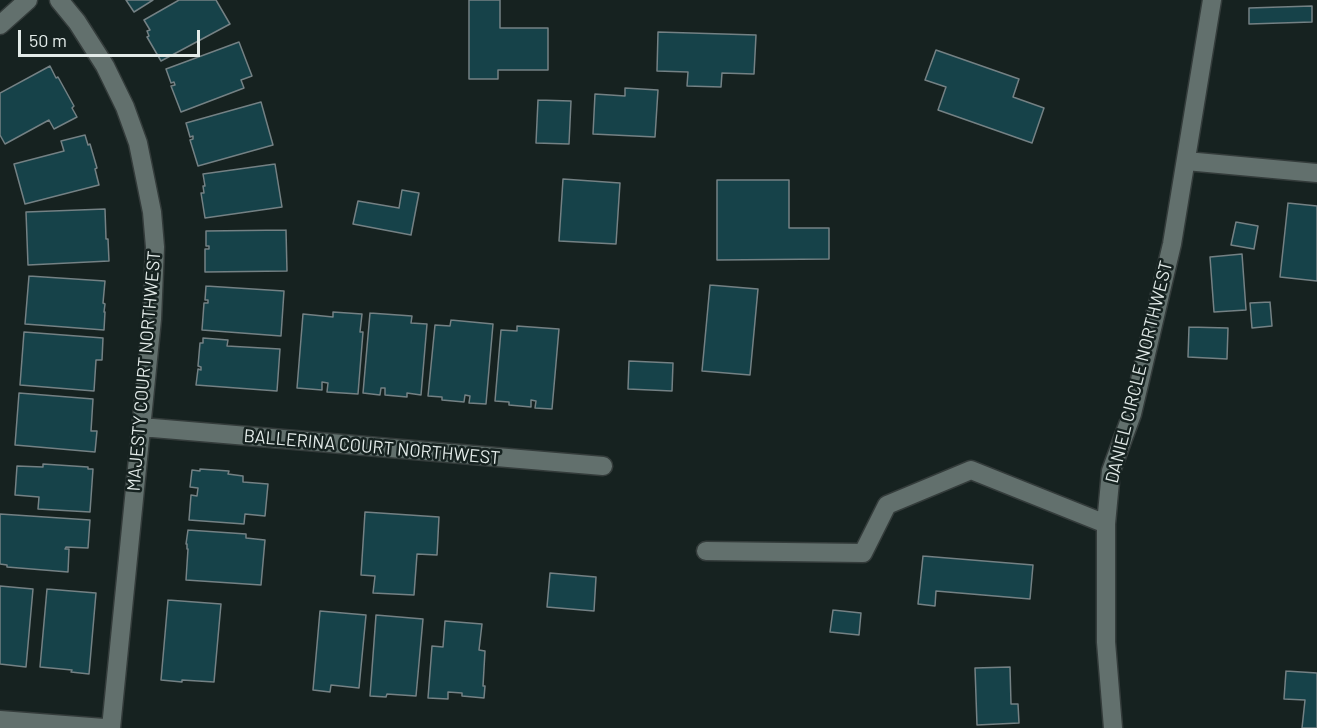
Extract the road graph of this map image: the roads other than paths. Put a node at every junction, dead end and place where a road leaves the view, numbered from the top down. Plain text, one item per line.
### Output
1 (28, 0) edge
2 (59, 0) edge
3 (1212, 0) edge
4 (0, 25) edge
5 (1186, 161) junction
6 (1317, 173) edge
7 (141, 427) junction
8 (603, 466) dead end
9 (1106, 524) junction
10 (706, 551) dead end
11 (0, 720) edge
12 (104, 728) edge
13 (111, 728) edge
14 (1113, 728) edge

1 - 4 street
2 - 7 street, MAJESTY COURT NORTHWEST
3 - 5 street, DANIEL CIRCLE NORTHWEST
5 - 6 street
5 - 9 street, DANIEL CIRCLE NORTHWEST
7 - 8 street, BALLERINA COURT NORTHWEST
7 - 13 street, MAJESTY COURT NORTHWEST
9 - 10 street
9 - 14 street, DANIEL CIRCLE NORTHWEST
11 - 12 street

